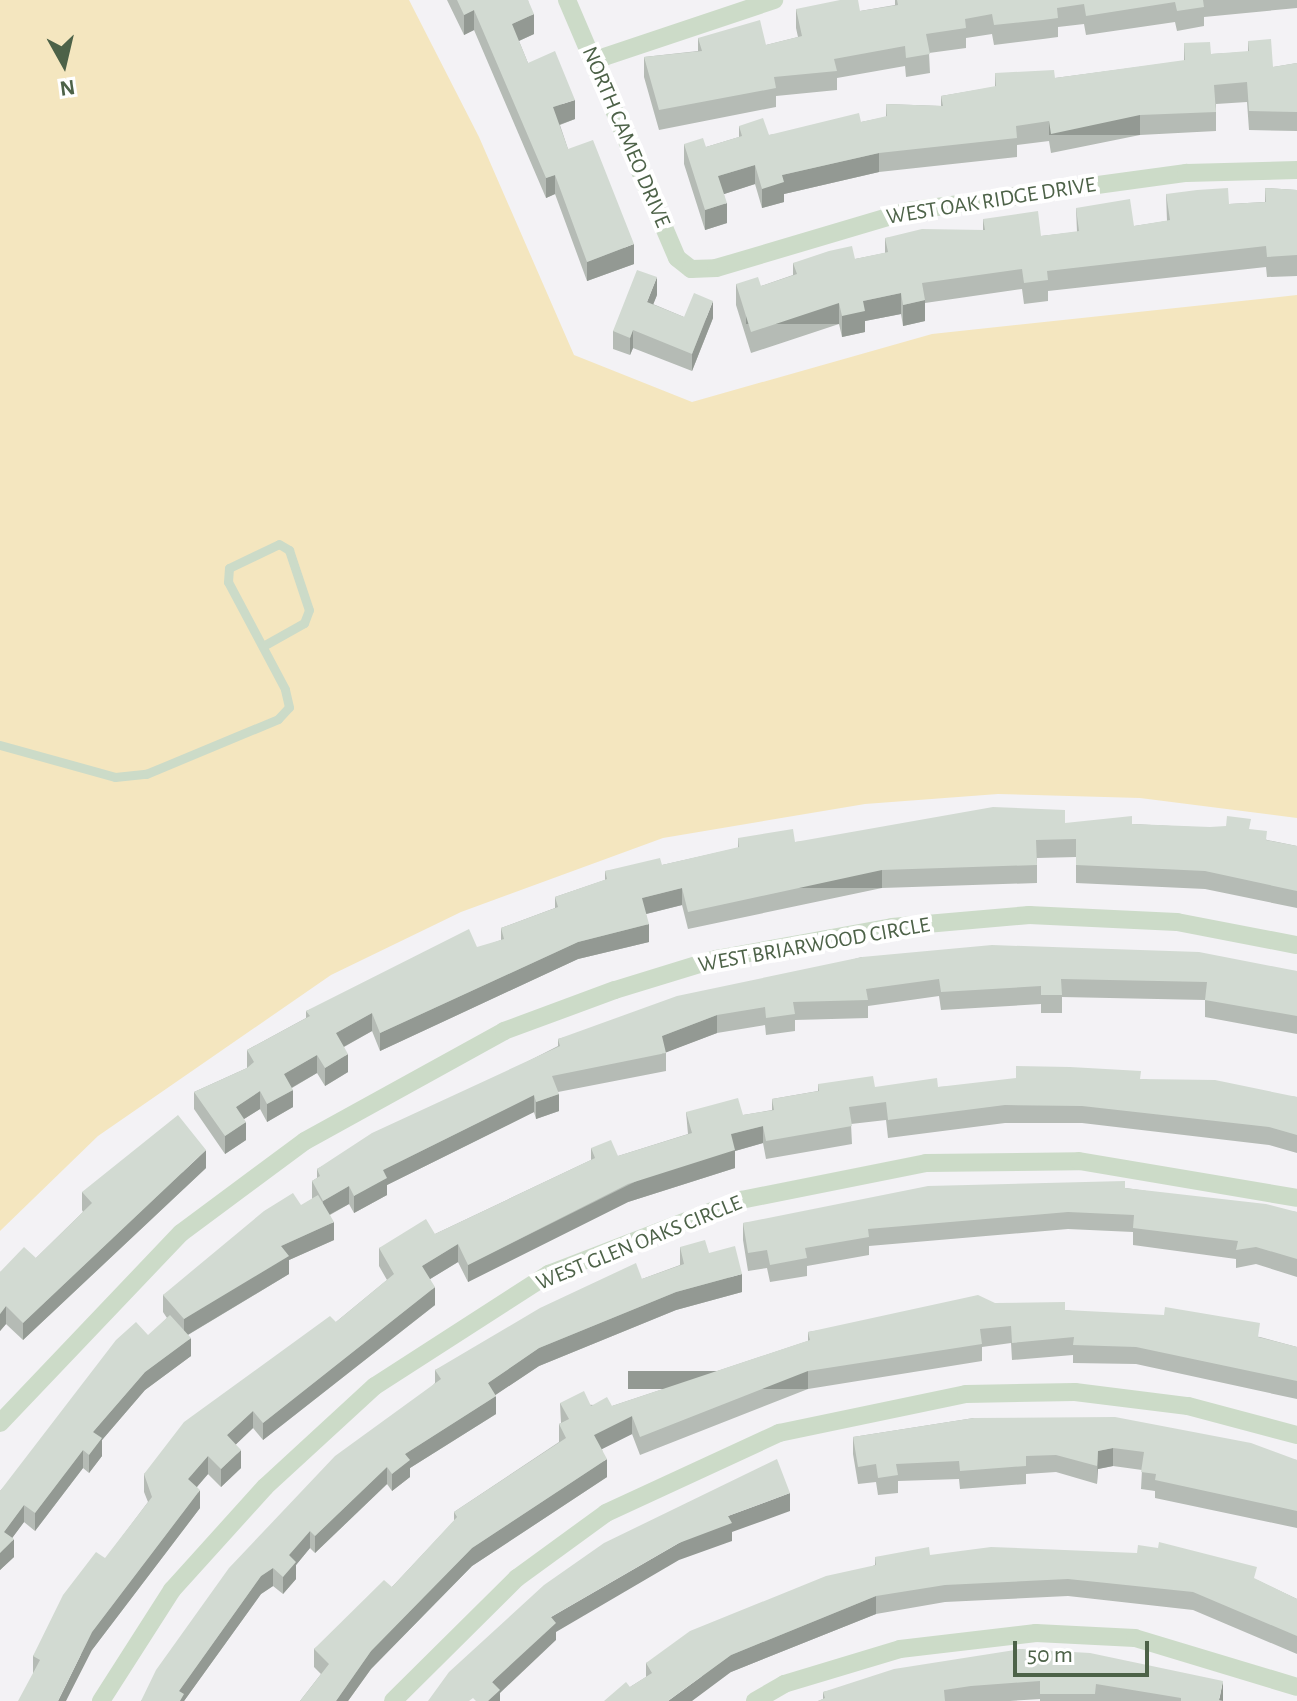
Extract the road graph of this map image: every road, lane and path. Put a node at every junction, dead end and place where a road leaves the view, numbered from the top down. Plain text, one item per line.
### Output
1 (567, 0) edge
2 (774, 0) edge
3 (595, 60) junction
4 (1297, 170) edge
5 (691, 269) joint
6 (263, 646) junction
7 (0, 745) edge
8 (1297, 945) edge
9 (1297, 1198) edge
10 (0, 1423) edge
11 (1297, 1435) edge
12 (1297, 1687) edge
13 (101, 1701) edge
14 (393, 1701) edge
15 (755, 1701) edge

1 - 3 street, NORTH CAMEO DRIVE
2 - 3 street
3 - 5 street, NORTH CAMEO DRIVE
4 - 5 street, WEST OAK RIDGE DRIVE
6 - 6 lane
6 - 7 lane
8 - 10 street, WEST BRIARWOOD CIRCLE
9 - 13 street, WEST GLEN OAKS CIRCLE
11 - 14 street
12 - 15 street

